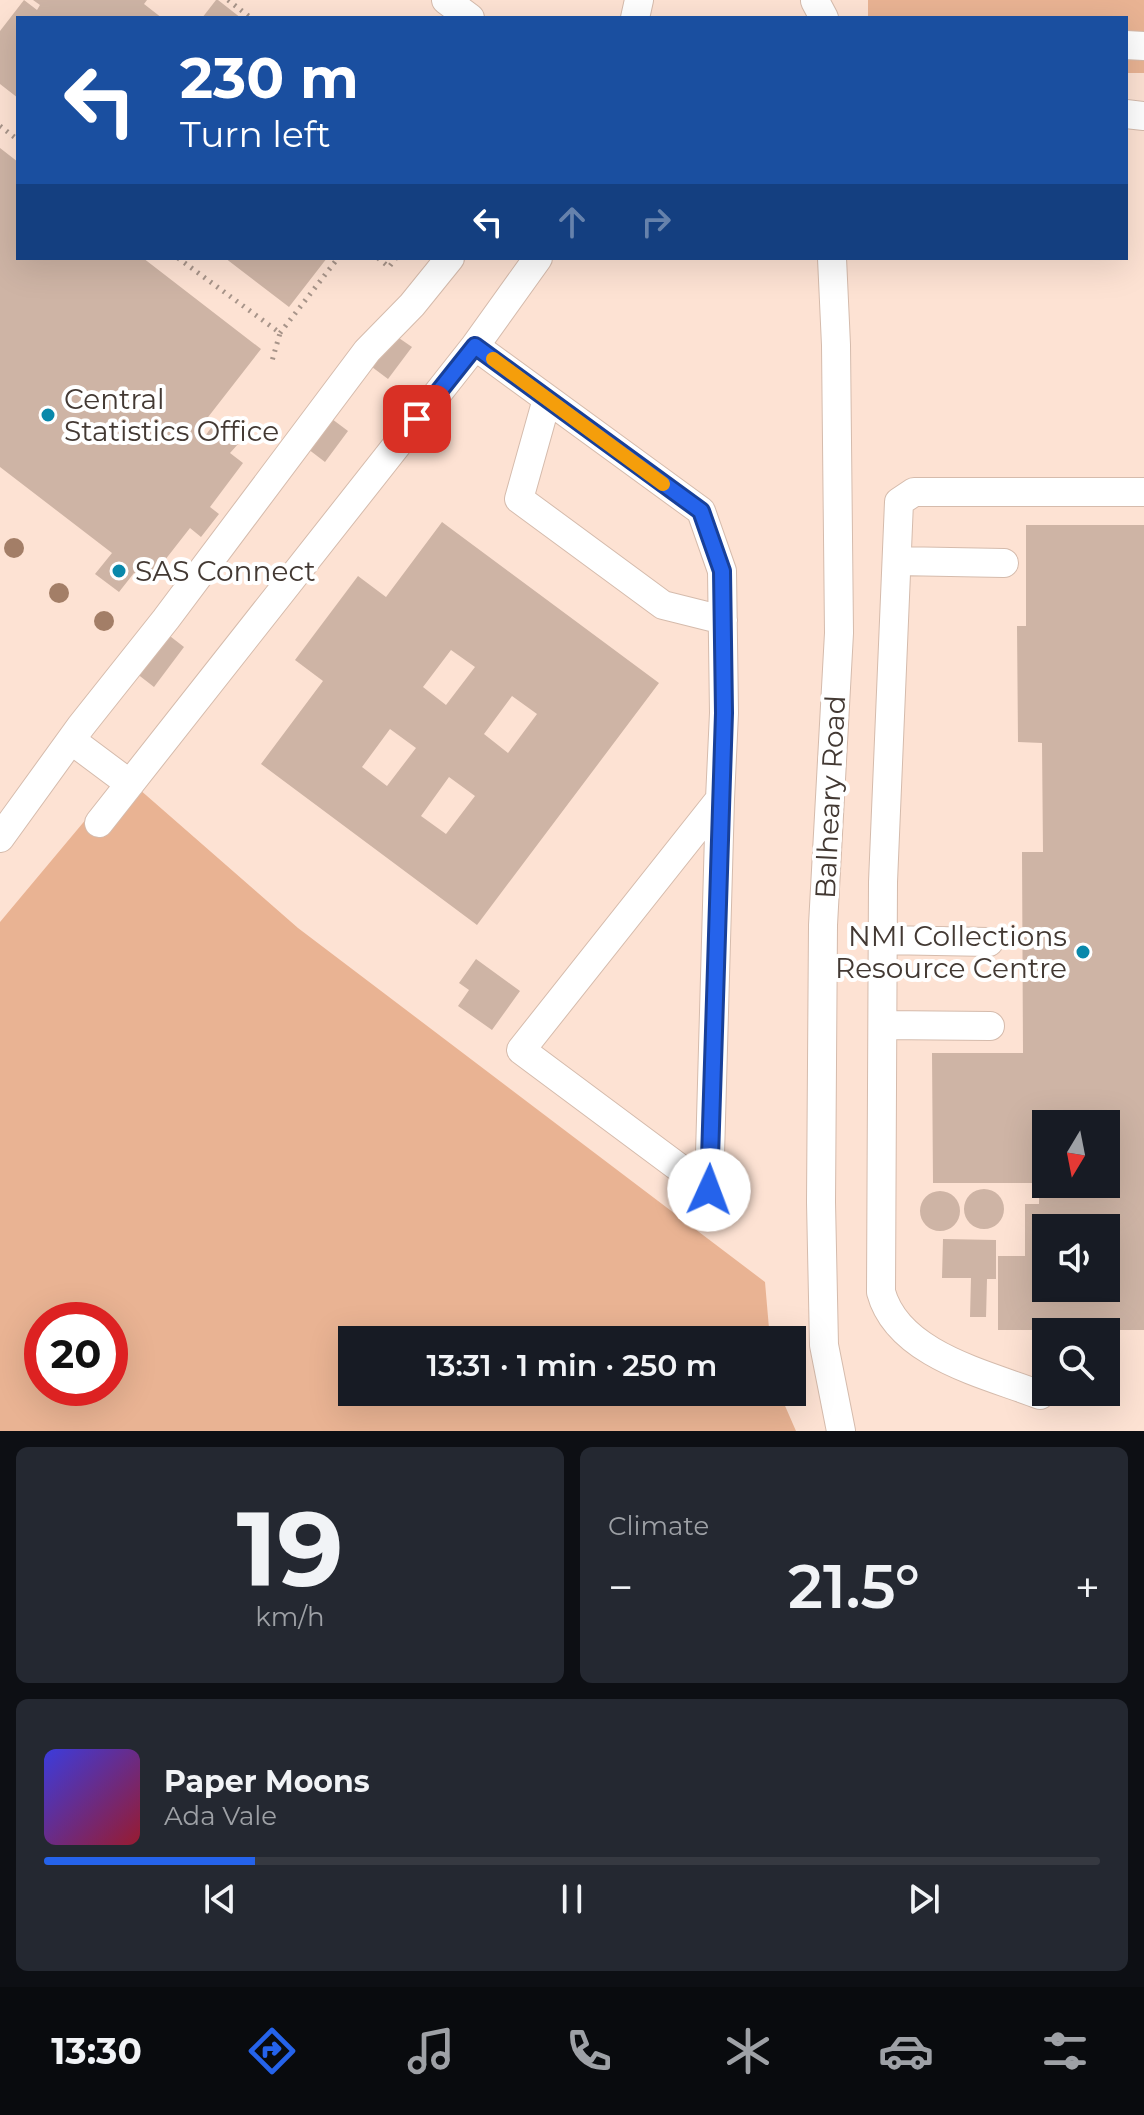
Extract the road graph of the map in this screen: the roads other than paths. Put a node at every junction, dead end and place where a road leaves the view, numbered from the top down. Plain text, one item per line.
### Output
1 (446, 0) edge
2 (467, 16) edge
3 (448, 260) edge
4 (537, 260) edge
5 (832, 260) edge
6 (475, 346) junction
7 (547, 399) junction
8 (1144, 492) edge
9 (897, 561) junction
10 (1004, 563) dead end
11 (723, 620) junction
12 (71, 740) junction
13 (130, 784) junction
14 (720, 799) junction
15 (99, 823) dead end
16 (0, 838) edge
17 (883, 940) junction
18 (989, 942) dead end
19 (883, 1025) junction
20 (990, 1026) dead end
21 (1032, 1392) edge
22 (841, 1431) edge

1 - 2 street
3 - 12 street
4 - 6 street
5 - 22 street, Balheary Road
6 - 7 street
6 - 13 street
7 - 11 street
7 - 11 street
8 - 9 street
9 - 10 street
9 - 17 street
11 - 14 street
12 - 13 street
12 - 16 street
13 - 15 street
14 - 14 street
17 - 18 street
17 - 19 street
19 - 20 street
19 - 21 street

